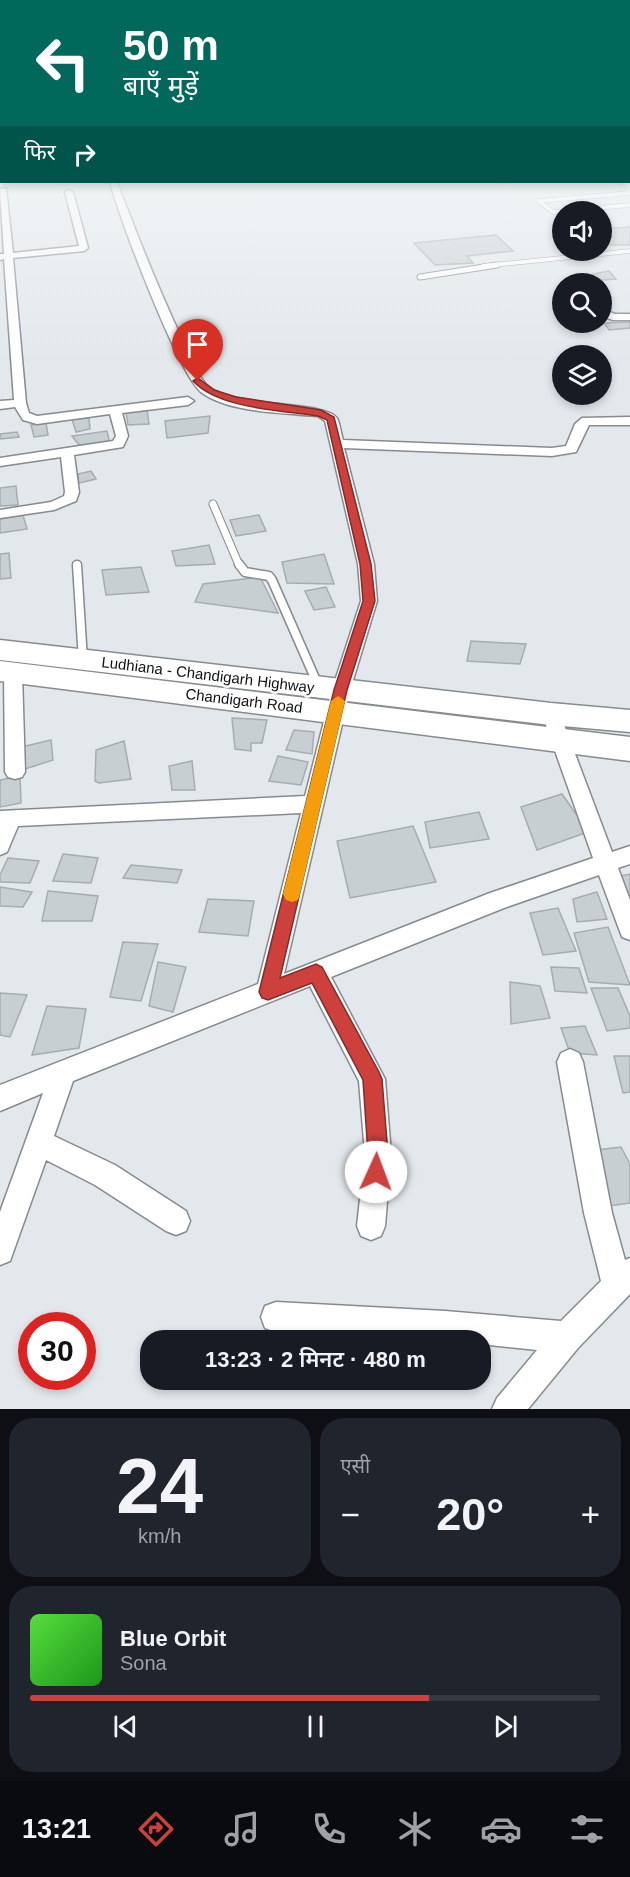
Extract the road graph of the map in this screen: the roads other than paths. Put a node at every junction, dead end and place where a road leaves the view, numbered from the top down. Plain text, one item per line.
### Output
1 (4, 229) edge
2 (79, 229) edge
3 (132, 229) edge
4 (630, 252) edge
5 (5, 256) edge
6 (420, 277) dead end
7 (612, 317) edge
8 (630, 317) edge
9 (188, 401) dead end
10 (20, 403) junction
11 (0, 405) edge
12 (115, 410) junction
13 (630, 421) edge
14 (338, 444) junction
15 (67, 453) junction
16 (0, 462) edge
17 (213, 504) dead end
18 (0, 513) edge
19 (77, 565) dead end
20 (83, 660) junction
21 (4, 665) edge
22 (332, 697) junction
23 (630, 721) edge
24 (556, 727) junction
25 (630, 749) edge
26 (15, 772) dead end
27 (313, 804) junction
28 (6, 819) edge
29 (0, 846) edge
30 (630, 855) edge
31 (607, 863) junction
32 (630, 930) edge
33 (316, 973) junction
34 (268, 992) junction
35 (570, 1062) dead end
36 (63, 1074) junction
37 (0, 1098) edge
38 (39, 1142) junction
39 (176, 1221) dead end
40 (371, 1226) dead end
41 (0, 1251) edge
42 (624, 1280) edge
43 (276, 1317) dead end
44 (567, 1337) junction
45 (508, 1409) edge

1 - 5 street
2 - 5 street
3 - 14 street
4 - 6 lane
5 - 10 street
7 - 8 street
9 - 12 street
10 - 11 street
10 - 12 street
12 - 15 street
13 - 14 street
14 - 22 street
15 - 16 street
15 - 18 street
17 - 22 lane
19 - 20 lane
20 - 21 main road, Ludhiana - Chandigarh Highway
20 - 22 main road, Ludhiana - Chandigarh Highway
21 - 22 main road, Chandigarh Road
21 - 26 street
22 - 24 main road, Chandigarh Road
22 - 27 street
23 - 24 main road
24 - 25 main road, Chandigarh Road
24 - 31 street
27 - 28 street
27 - 34 street
28 - 29 street
30 - 31 street
31 - 32 street
31 - 33 street
33 - 34 street
33 - 40 street
34 - 36 street
35 - 42 street
36 - 37 street
36 - 38 street
38 - 39 street
38 - 41 street
42 - 44 street
43 - 44 street
44 - 45 street

